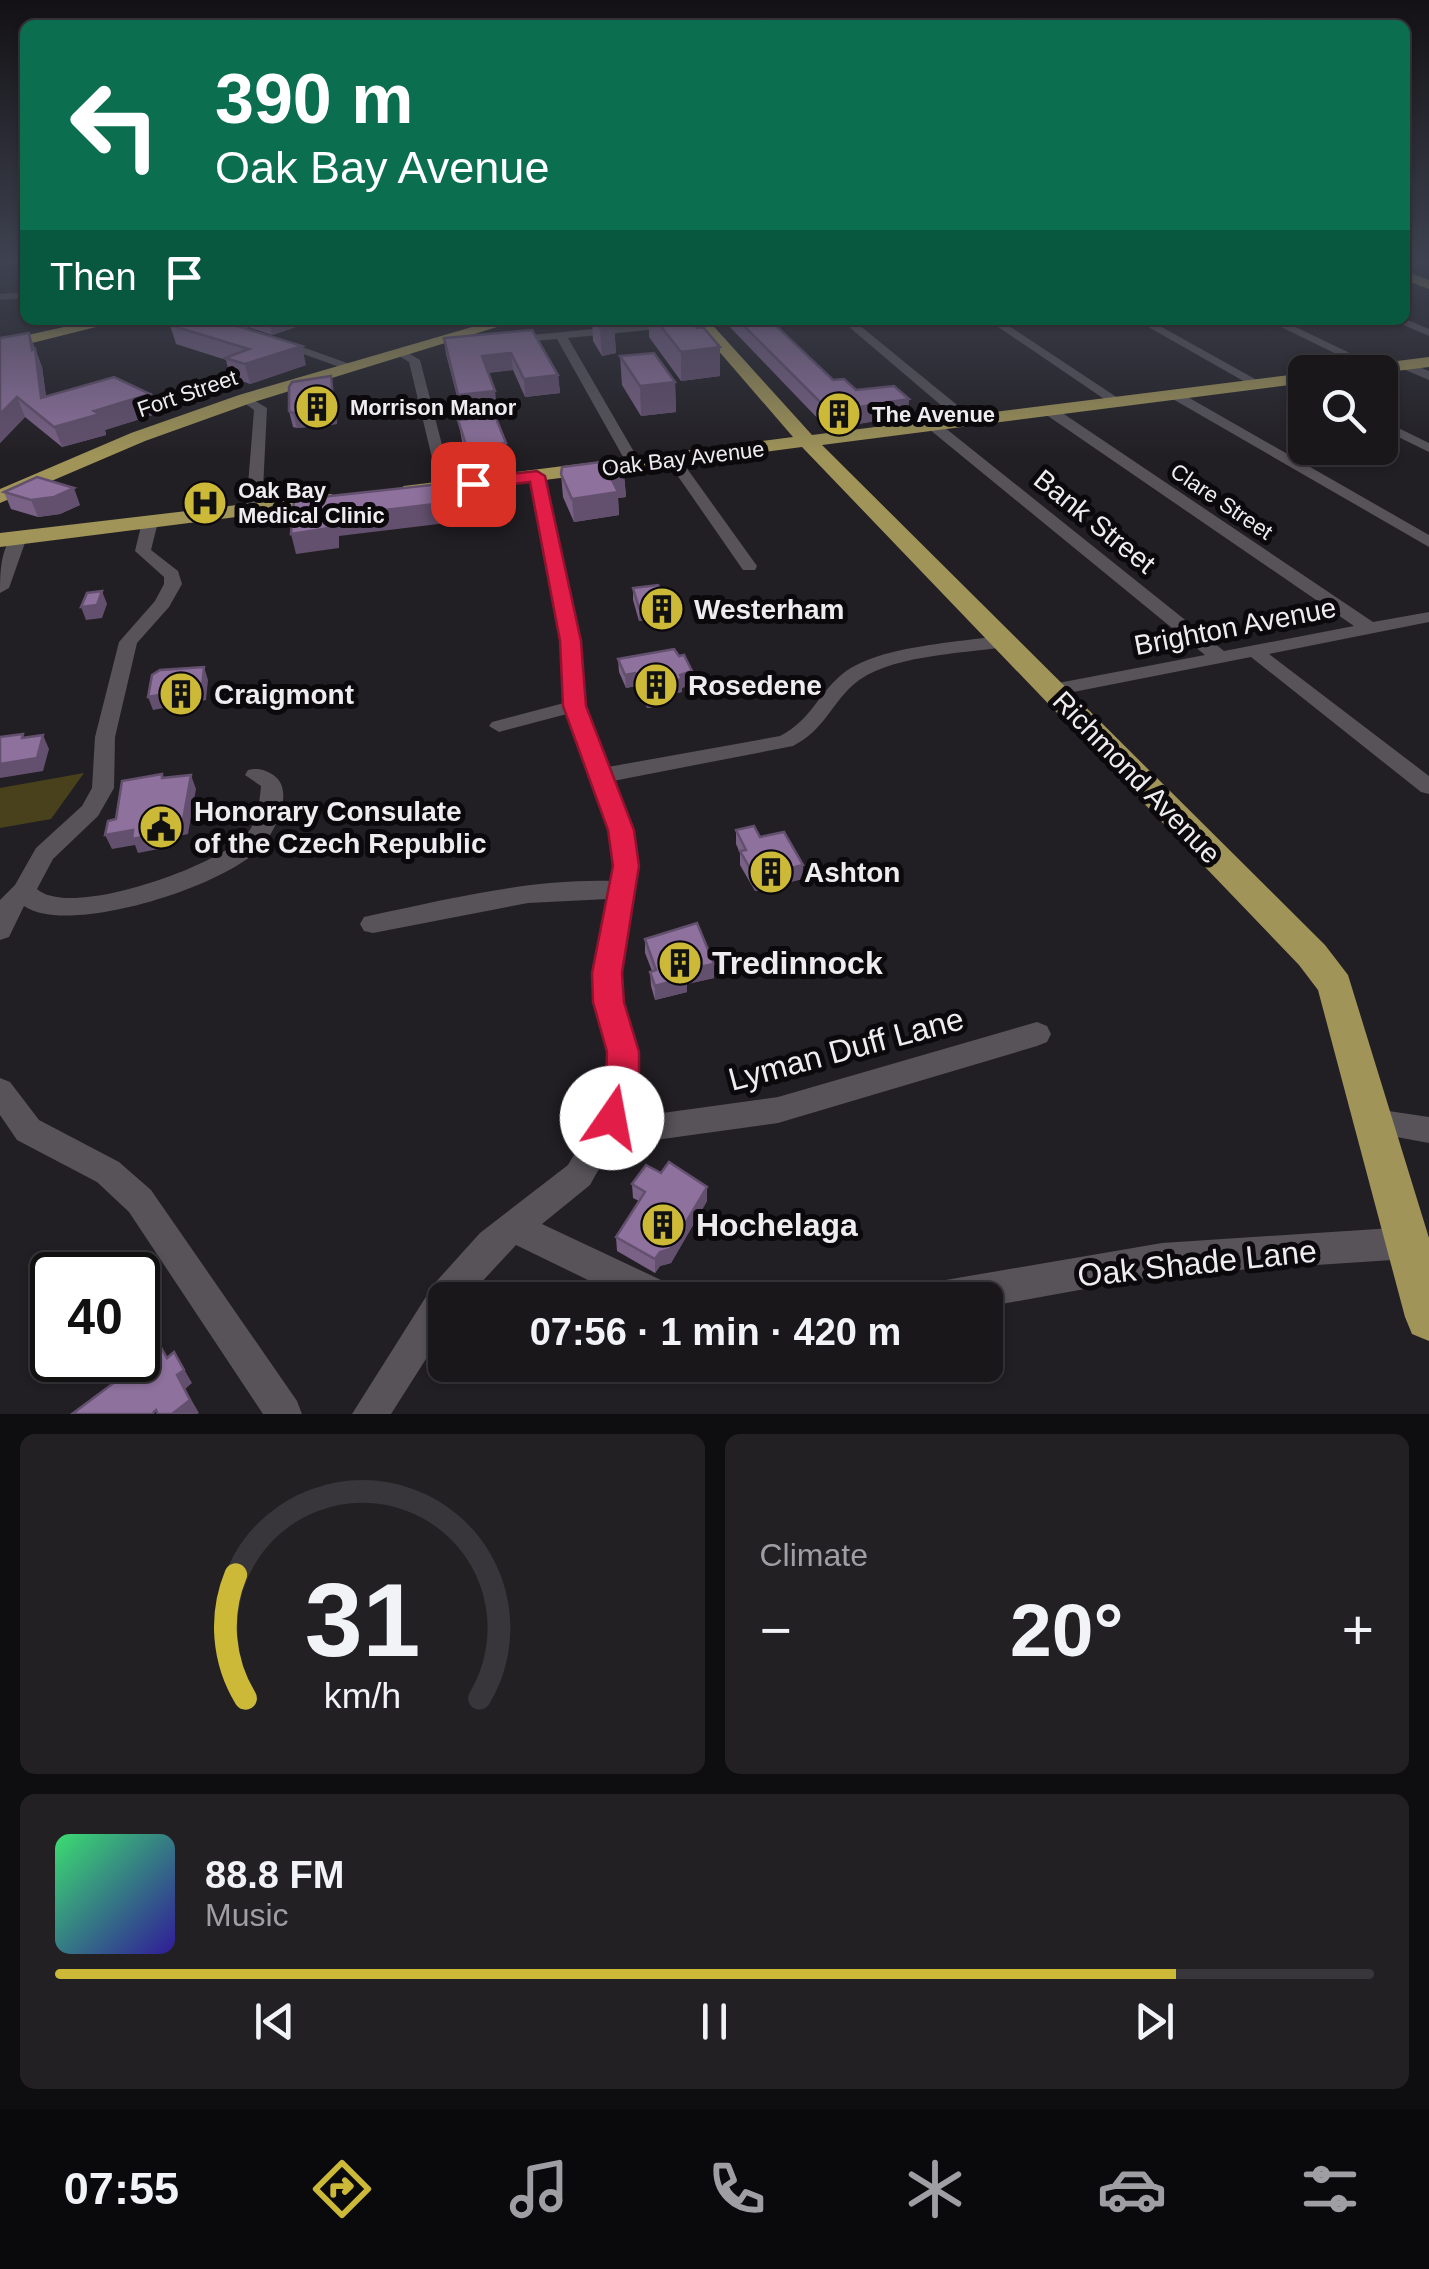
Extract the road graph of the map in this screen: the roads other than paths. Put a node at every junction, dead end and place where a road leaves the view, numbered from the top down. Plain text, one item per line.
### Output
1 (81, 325) edge
2 (505, 325) edge
3 (668, 325) edge
4 (710, 325) edge
5 (852, 325) edge
6 (1001, 325) edge
7 (1150, 325) edge
8 (1283, 325) edge
9 (561, 336) junction
10 (262, 337) edge
11 (488, 338) junction
12 (2, 344) edge
13 (401, 353) junction
14 (1347, 355) edge
15 (1429, 362) edge
16 (352, 366) junction
17 (1404, 366) junction
18 (1398, 367) edge
19 (1429, 376) edge
20 (1288, 382) edge
21 (1258, 384) junction
22 (1174, 395) junction
23 (245, 399) junction
24 (1118, 402) junction
25 (1050, 411) junction
26 (968, 421) junction
27 (934, 426) junction
28 (1398, 432) edge
29 (808, 442) junction
30 (1429, 448) edge
31 (674, 460) junction
32 (634, 464) junction
33 (537, 476) junction
34 (446, 486) junction
35 (388, 494) edge
36 (0, 497) edge
37 (350, 498) edge
38 (254, 510) junction
39 (150, 522) junction
40 (5, 539) edge
41 (1429, 542) edge
42 (748, 566) dead end
43 (0, 588) edge
44 (1429, 616) edge
45 (1368, 628) junction
46 (1004, 641) junction
47 (1254, 650) junction
48 (1221, 658) junction
49 (1053, 690) junction
50 (574, 706) junction
51 (500, 726) dead end
52 (256, 775) dead end
53 (600, 776) junction
54 (1429, 787) edge
55 (623, 890) junction
56 (24, 891) junction
57 (373, 924) dead end
58 (0, 930) edge
59 (1037, 1034) dead end
60 (0, 1092) edge
61 (612, 1118) junction
62 (1375, 1122) junction
63 (1429, 1130) edge
64 (513, 1227) junction
65 (1408, 1244) junction
66 (628, 1282) edge
67 (1003, 1287) edge
68 (1429, 1317) edge
69 (284, 1414) edge
70 (370, 1414) edge

1 - 12 main road
2 - 11 main road, Fort Street
3 - 9 street
4 - 29 main road, Richmond Avenue
5 - 26 street
6 - 24 street
7 - 21 street
8 - 14 street
9 - 11 street
9 - 32 street
10 - 16 street
11 - 13 main road, Fort Street
13 - 16 main road, Fort Street
13 - 34 street
15 - 17 main road
16 - 23 main road, Fort Street
17 - 18 main road
17 - 19 street
20 - 21 main road, Oak Bay Avenue
21 - 22 main road, Oak Bay Avenue
22 - 24 main road, Oak Bay Avenue
22 - 41 street
23 - 36 main road, Fort Street
23 - 38 street
24 - 25 main road, Oak Bay Avenue
25 - 26 main road, Oak Bay Avenue
25 - 45 street, Clare Street
26 - 27 main road, Oak Bay Avenue
27 - 29 main road, Oak Bay Avenue
27 - 48 street, Bank Street
28 - 30 street
29 - 31 main road, Oak Bay Avenue
29 - 46 main road, Richmond Avenue
31 - 32 main road, Oak Bay Avenue
31 - 42 street
32 - 33 main road, Oak Bay Avenue
33 - 34 main road, Oak Bay Avenue
33 - 50 street
34 - 35 main road, Oak Bay Avenue
37 - 38 main road
38 - 39 main road
39 - 40 main road
39 - 56 street
40 - 43 street
44 - 45 street, Brighton Avenue
45 - 47 street, Brighton Avenue
46 - 49 main road, Richmond Avenue
46 - 53 street
47 - 48 street, Brighton Avenue
47 - 54 street
48 - 49 street, Brighton Avenue
49 - 62 main road, Richmond Avenue
50 - 51 street
50 - 53 street
52 - 56 street
53 - 55 street
55 - 57 street
55 - 61 street
56 - 58 street
59 - 61 street, Lyman Duff Lane
60 - 69 street
61 - 64 street
62 - 63 street
62 - 65 main road, Richmond Avenue
64 - 66 street
64 - 70 street
65 - 67 street, Oak Shade Lane
65 - 68 main road, Richmond Avenue

